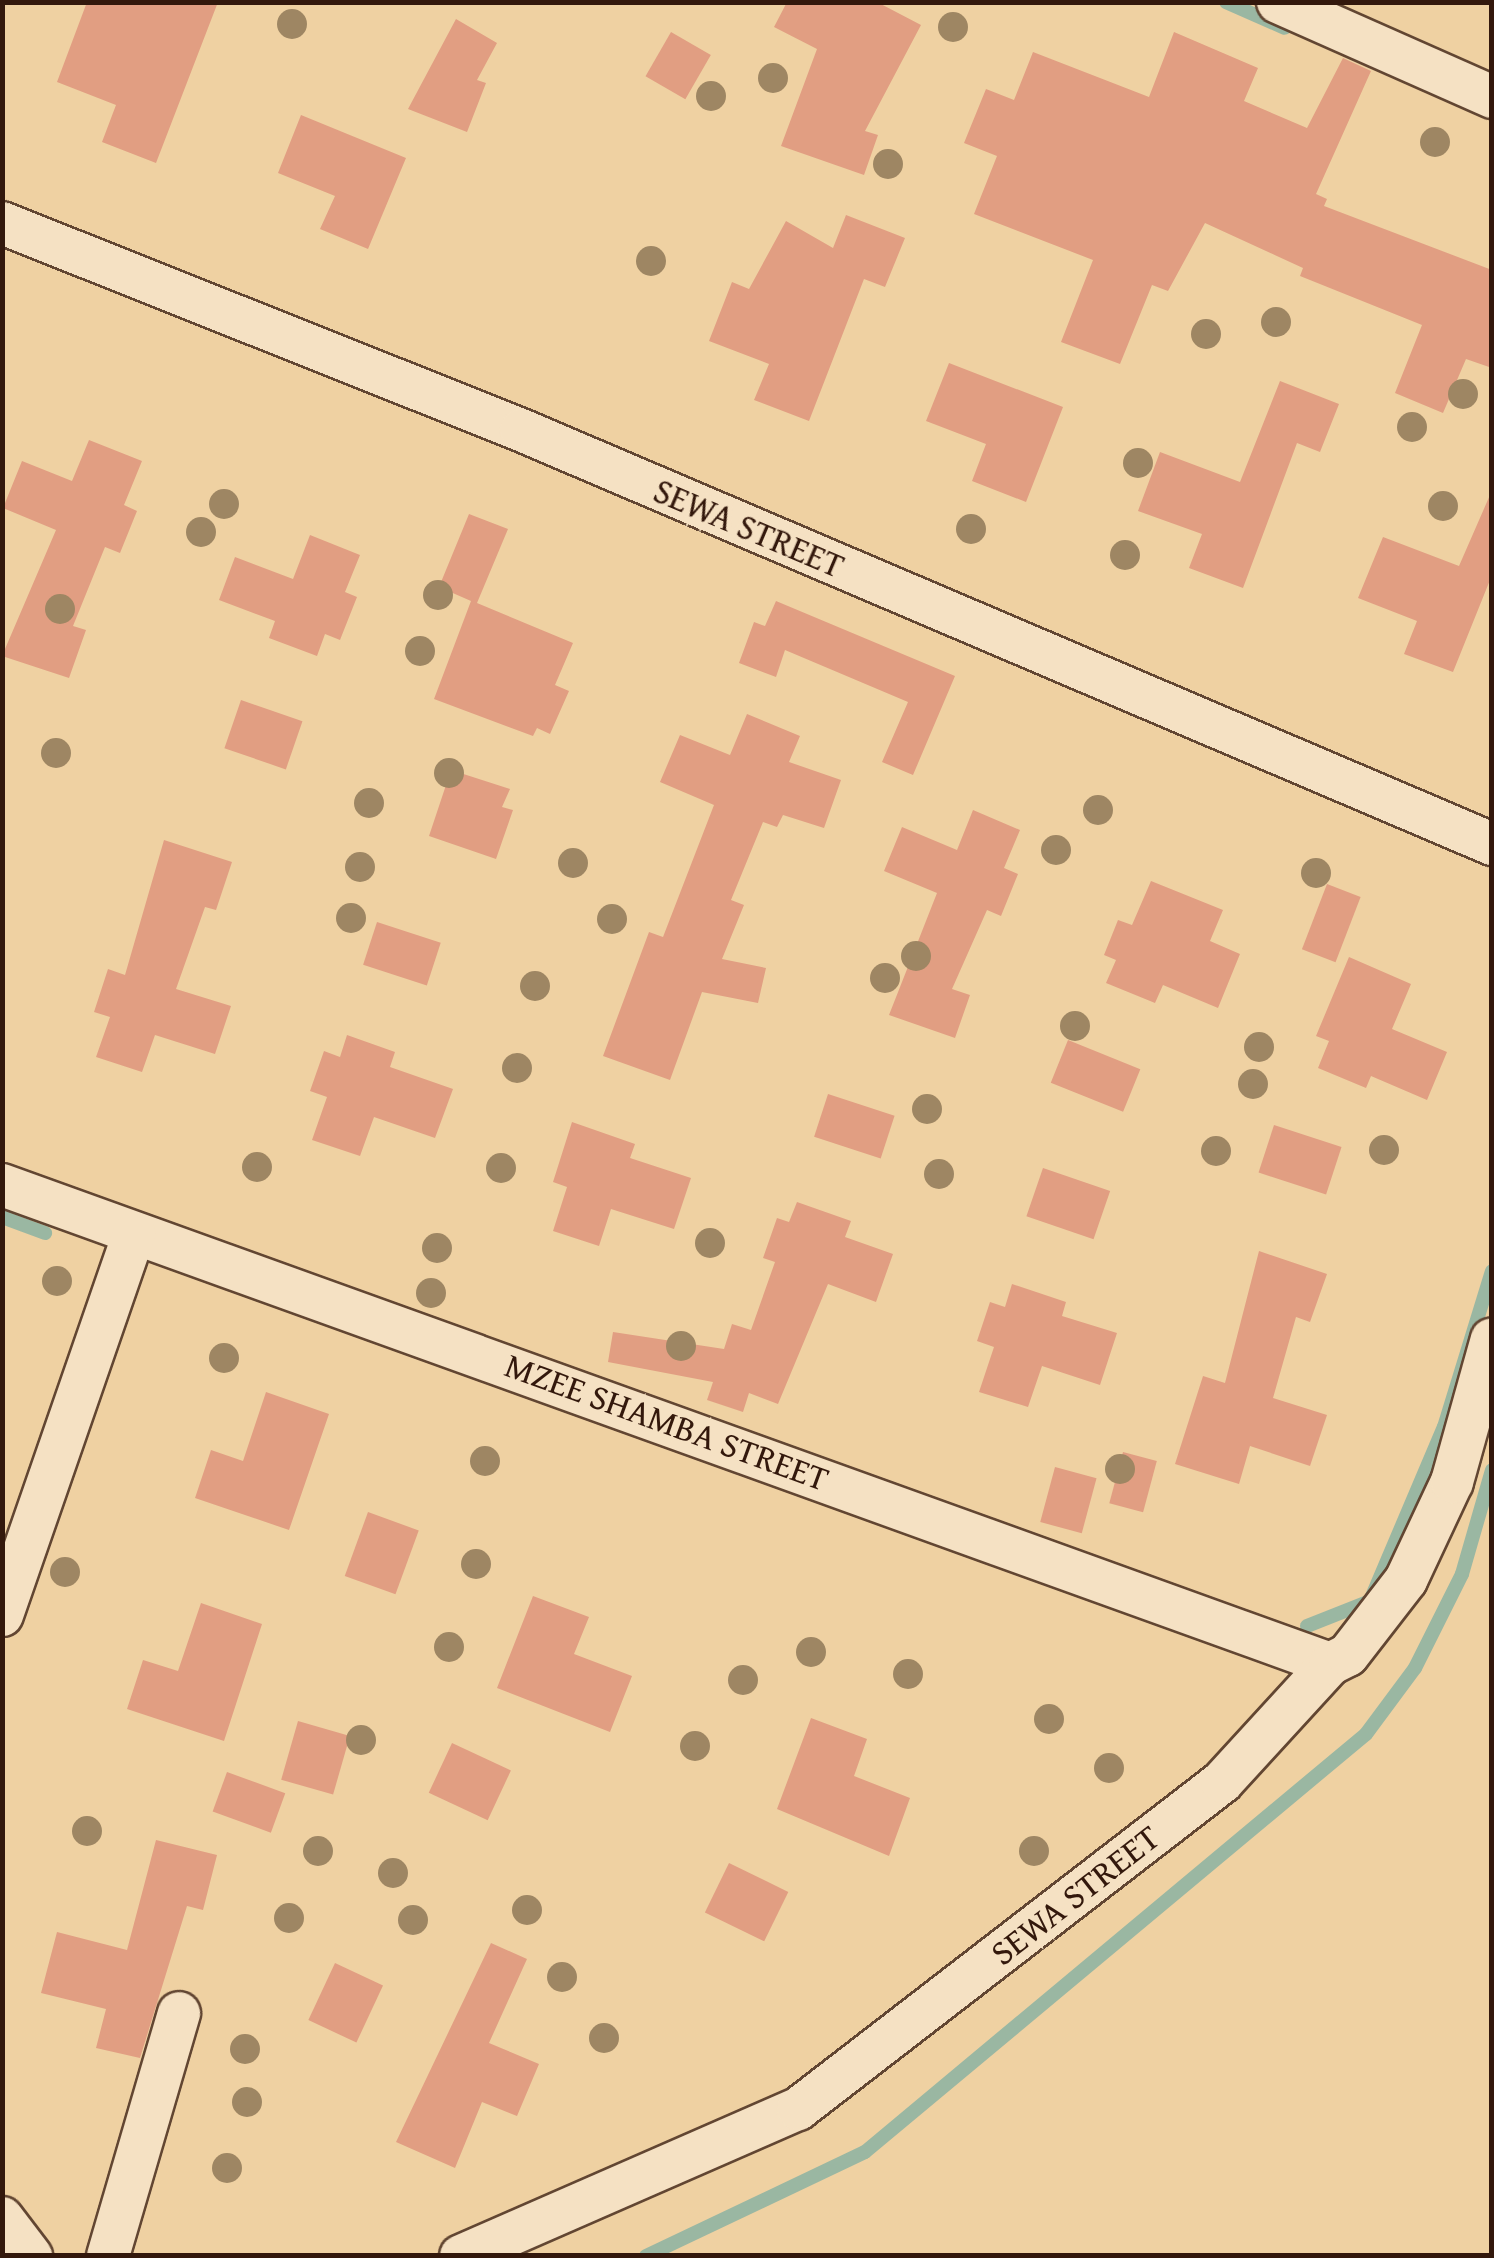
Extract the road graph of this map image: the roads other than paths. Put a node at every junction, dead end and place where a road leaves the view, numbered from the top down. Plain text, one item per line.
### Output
1 (1278, 2) edge
2 (1492, 97) edge
3 (2, 223) edge
4 (1492, 844) edge
5 (2, 1184) edge
6 (134, 1233) junction
7 (1492, 1339) edge
8 (2, 1615) edge
9 (1330, 1664) junction
10 (179, 2013) dead end
11 (2, 2218) edge
12 (30, 2256) edge
13 (108, 2256) edge
14 (462, 2256) edge

1 - 2 street
3 - 4 street, SEWA STREET
5 - 6 street, MZEE SHAMBA STREET
6 - 8 street
6 - 9 street, MZEE SHAMBA STREET
7 - 9 street, SEWA STREET
9 - 14 street, SEWA STREET
10 - 13 street
11 - 12 street

